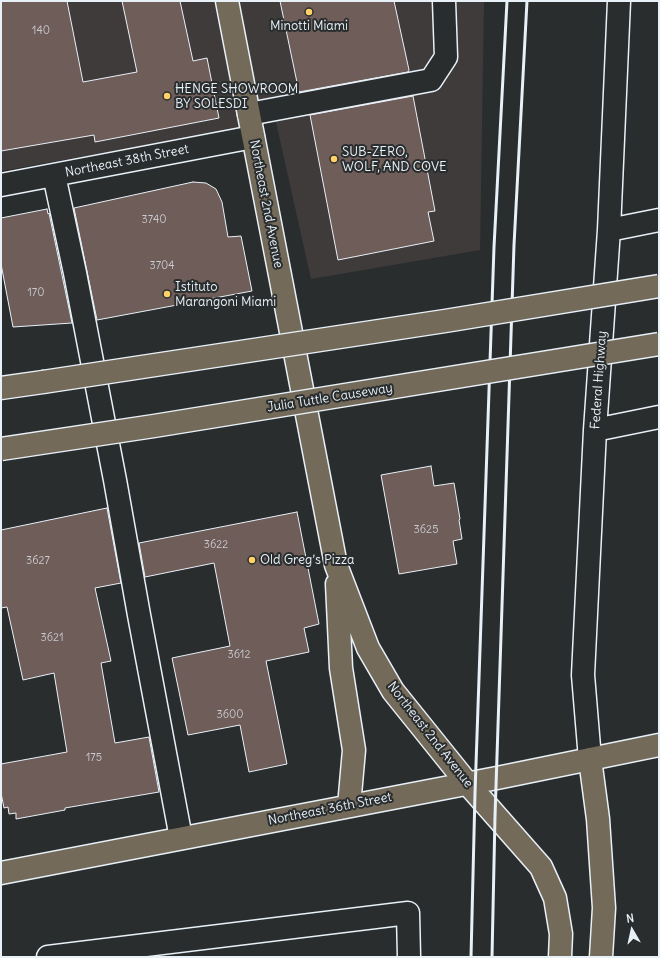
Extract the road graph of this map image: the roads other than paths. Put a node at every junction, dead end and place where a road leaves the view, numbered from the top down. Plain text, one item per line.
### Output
1 (227, 1) edge
2 (444, 1) edge
3 (619, 1) edge
4 (248, 114) junction
5 (253, 137) junction
6 (54, 175) junction
7 (1, 185) edge
8 (659, 220) edge
9 (609, 230) junction
10 (659, 286) edge
11 (659, 344) edge
12 (1, 388) edge
13 (659, 416) edge
14 (595, 430) junction
15 (1, 449) edge
16 (336, 564) junction
17 (659, 745) edge
18 (590, 759) junction
19 (467, 783) junction
20 (349, 806) junction
21 (181, 838) junction
22 (1, 873) edge
23 (48, 957) edge
24 (409, 957) edge
25 (560, 957) edge
26 (601, 957) edge

1 - 4 main road, Northeast 2nd Avenue
2 - 4 street
3 - 9 street, Federal Highway
4 - 5 main road, Northeast 2nd Avenue
5 - 6 street, Northeast 38th Street
5 - 16 main road, Northeast 2nd Avenue
6 - 7 street, Northeast 38th Street
6 - 21 street
8 - 9 street
9 - 14 street, Federal Highway
10 - 12 main road, bridge
11 - 15 main road, Julia Tuttle Causeway, bridge
13 - 14 street
14 - 18 street, Federal Highway
16 - 19 main road, Northeast 2nd Avenue
16 - 20 main road
17 - 18 main road, Northeast 36th Street
18 - 19 main road, Northeast 36th Street
18 - 26 main road
19 - 20 main road, Northeast 36th Street
19 - 25 main road, Northeast 2nd Avenue
20 - 21 main road, Northeast 36th Street
21 - 22 main road, Northeast 36th Street
23 - 24 street

